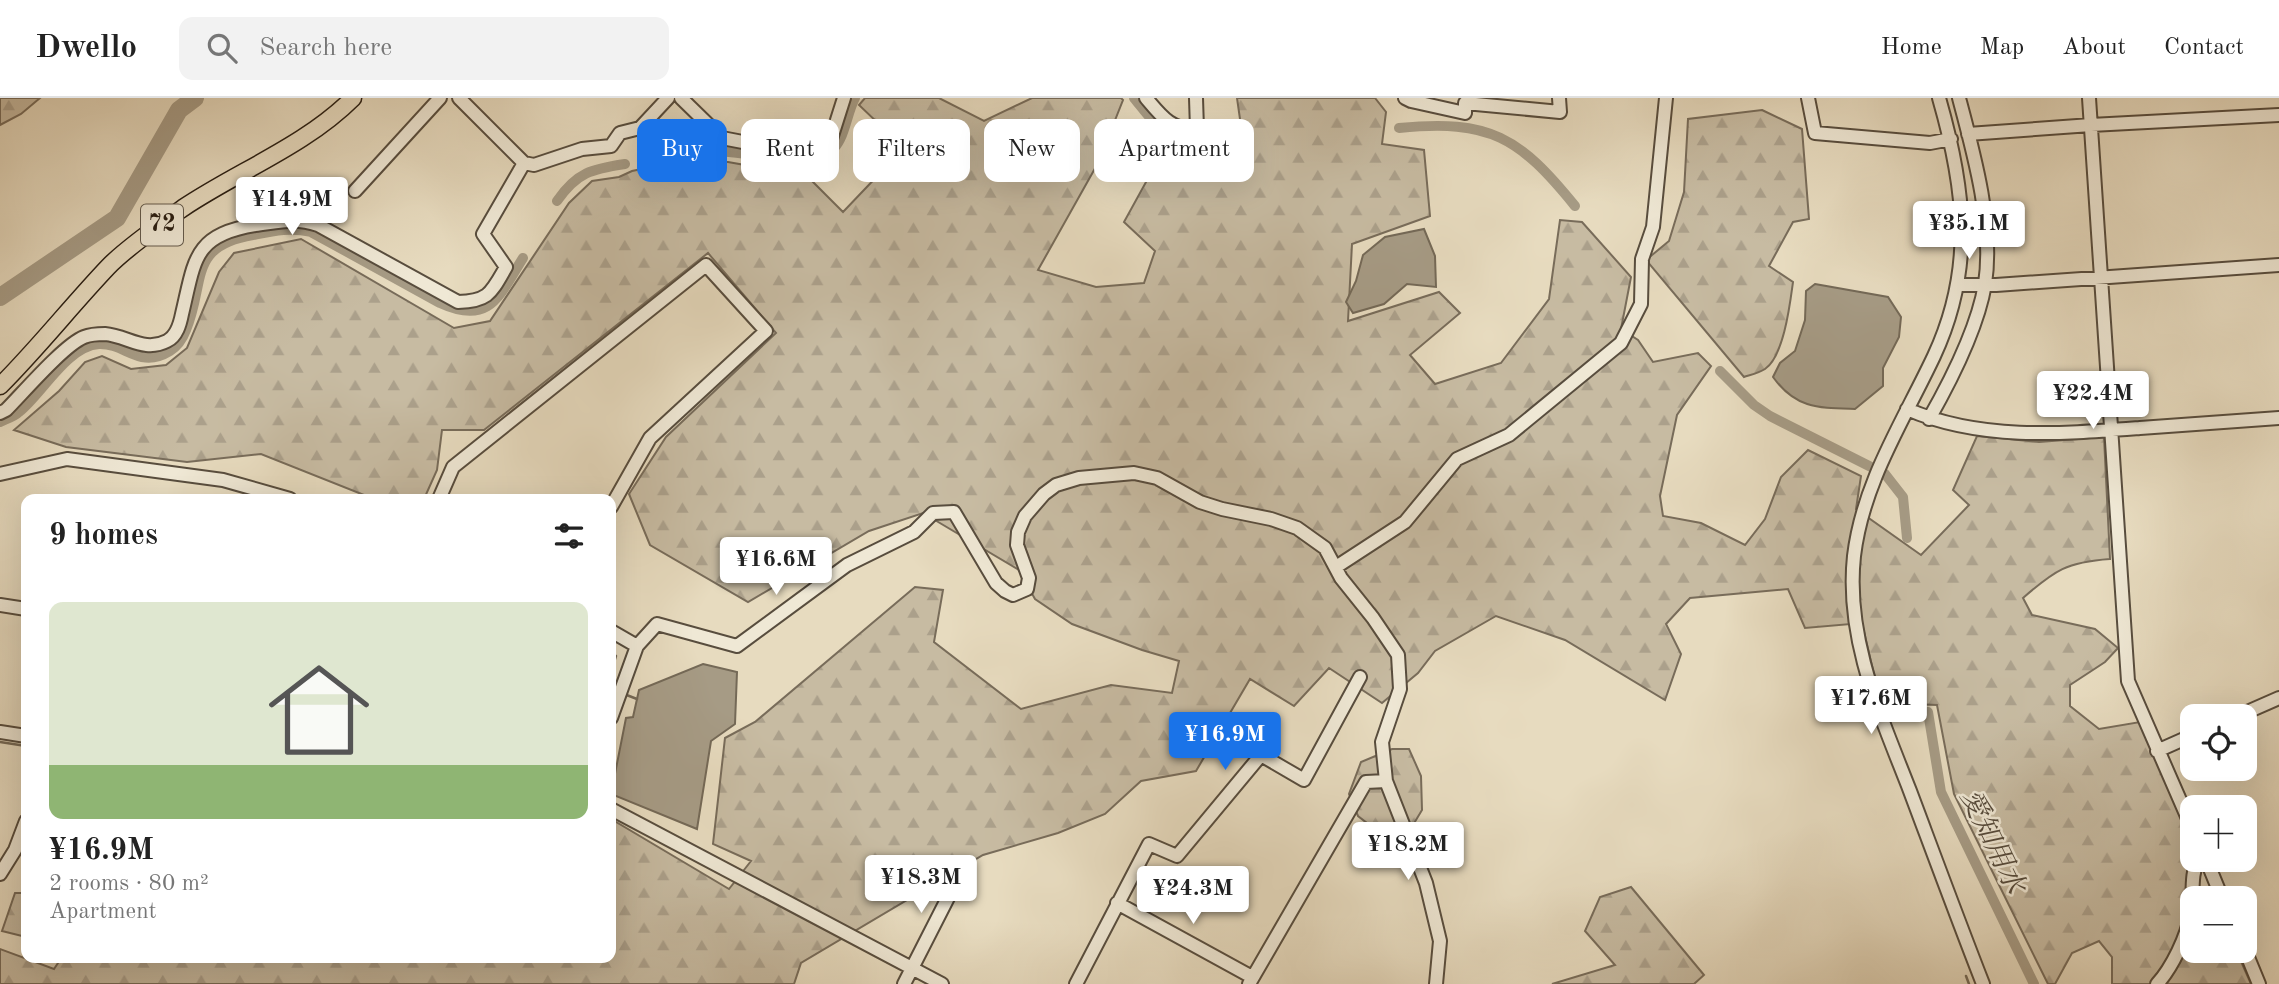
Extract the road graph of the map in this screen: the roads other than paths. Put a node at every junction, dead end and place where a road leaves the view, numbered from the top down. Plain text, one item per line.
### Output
1 (353, 98) edge
2 (440, 98) edge
3 (459, 98) edge
4 (668, 98) edge
5 (681, 98) edge
6 (845, 98) edge
7 (1146, 98) edge
8 (1196, 98) edge
9 (1405, 98) edge
10 (1559, 98) edge
11 (1665, 98) edge
12 (1808, 98) edge
13 (1939, 98) edge
14 (1959, 98) edge
15 (2089, 98) edge
16 (2279, 115) edge
17 (2091, 125) junction
18 (1968, 134) junction
19 (1951, 139) junction
20 (524, 163) junction
21 (355, 191) dead end
22 (2279, 265) edge
23 (2100, 277) junction
24 (1958, 285) junction
25 (1985, 285) junction
26 (0, 386) edge
27 (1907, 409) junction
28 (0, 413) edge
29 (2279, 418) edge
30 (1929, 419) junction
31 (2109, 430) junction
32 (0, 474) edge
33 (245, 493) edge
34 (441, 494) edge
35 (616, 497) edge
36 (1336, 567) junction
37 (0, 604) edge
38 (21, 607) edge
39 (616, 634) edge
40 (637, 646) junction
41 (1360, 677) dead end
42 (2279, 698) edge
43 (616, 704) edge
44 (2257, 708) edge
45 (0, 732) edge
46 (21, 735) edge
47 (2180, 741) edge
48 (2157, 751) junction
49 (1386, 781) junction
50 (2180, 801) edge
51 (616, 812) edge
52 (21, 834) edge
53 (2194, 872) edge
54 (0, 874) edge
55 (959, 876) dead end
56 (1117, 904) junction
57 (2250, 963) edge
58 (913, 968) junction
59 (1251, 981) edge
60 (904, 984) edge
61 (942, 984) edge
62 (1076, 984) edge
63 (1436, 984) edge
64 (1983, 984) edge
65 (2157, 984) edge
66 (2259, 984) edge

1 - 26 main road, 72
2 - 21 street
3 - 20 street
4 - 20 street
5 - 6 street
7 - 8 street
9 - 10 street
11 - 36 street
12 - 19 street
13 - 19 street
14 - 18 street
15 - 17 street
16 - 17 street
17 - 18 street
17 - 23 street
18 - 25 street
19 - 24 street
20 - 28 street
22 - 23 street
23 - 25 street
23 - 31 street
24 - 25 street
24 - 27 street
25 - 30 street
27 - 30 street
27 - 64 street
29 - 31 street
30 - 31 street
31 - 48 street
32 - 33 street
34 - 35 street
36 - 40 street
36 - 49 street
37 - 38 street
39 - 40 street
40 - 43 street
41 - 56 street
42 - 44 street
45 - 46 street
47 - 48 street
48 - 50 street
49 - 59 street
49 - 63 street
51 - 58 street
52 - 54 street
53 - 65 street
55 - 58 street
56 - 59 street
56 - 62 street
57 - 66 street
58 - 60 street
58 - 61 street

